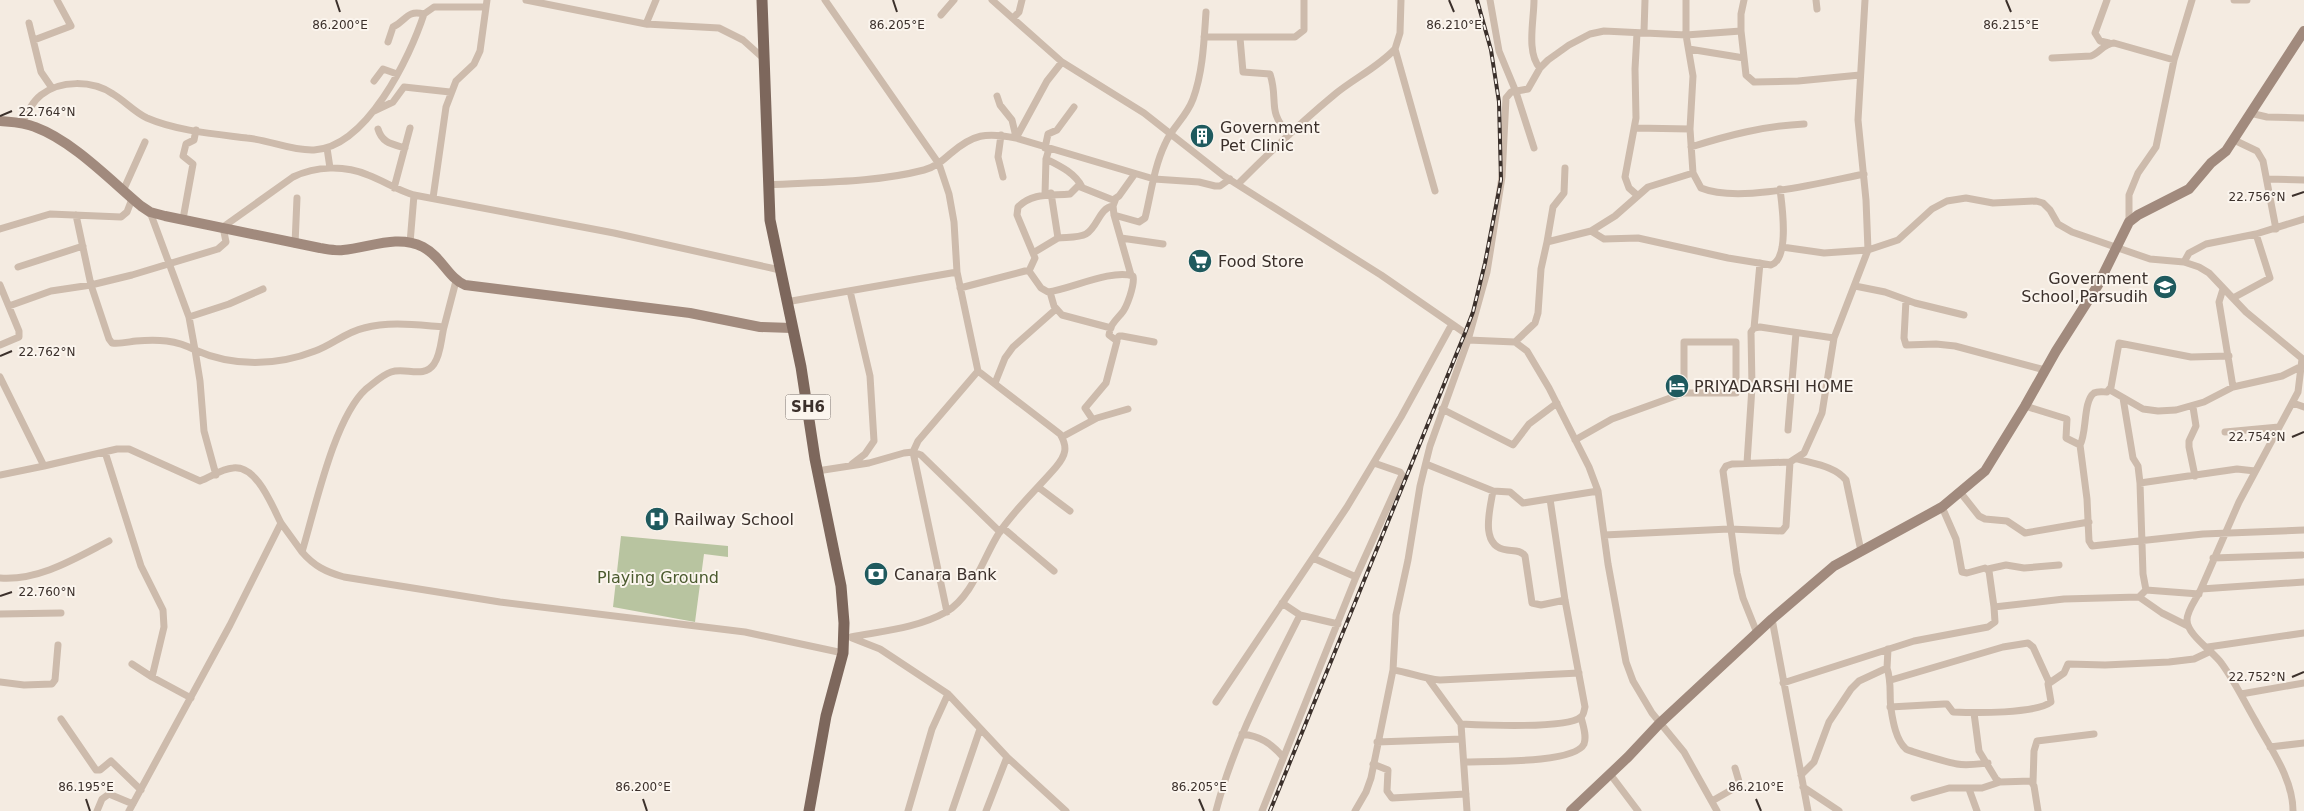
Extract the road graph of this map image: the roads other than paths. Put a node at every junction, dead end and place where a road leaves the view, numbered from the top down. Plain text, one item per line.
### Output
1 (57, 0) edge
2 (526, 0) edge
3 (656, 0) edge
4 (762, 0) edge
5 (826, 0) edge
6 (954, 0) edge
7 (992, 0) edge
8 (1022, 0) edge
9 (1304, 0) edge
10 (1401, 0) edge
11 (1490, 0) edge
12 (1534, 0) edge
13 (1645, 0) edge
14 (1686, 0) edge
15 (1744, 0) edge
16 (1816, 0) edge
17 (1865, 0) edge
18 (2107, 0) edge
19 (2192, 0) edge
20 (2234, 0) edge
21 (2247, 0) edge
22 (487, 3) edge
23 (1817, 9) dead end
24 (1206, 12) dead end
25 (424, 14) junction
26 (941, 15) dead end
27 (1013, 18) junction
28 (29, 23) dead end
29 (646, 24) junction
30 (2304, 30) edge
31 (1741, 31) junction
32 (1641, 32) junction
33 (1686, 35) junction
34 (1204, 37) junction
35 (1240, 38) junction
36 (34, 40) junction
37 (388, 42) dead end
38 (2109, 43) junction
39 (1689, 48) junction
40 (1395, 49) junction
41 (764, 58) junction
42 (1744, 58) junction
43 (2052, 58) dead end
44 (2174, 60) junction
45 (1062, 62) junction
46 (1540, 68) junction
47 (397, 74) junction
48 (1860, 75) junction
49 (374, 81) dead end
50 (52, 88) junction
51 (450, 92) junction
52 (1516, 92) junction
53 (997, 96) dead end
54 (1074, 106) dead end
55 (374, 111) junction
56 (2250, 113) junction
57 (2304, 118) edge
58 (0, 121) edge
59 (22, 123) junction
60 (1804, 124) dead end
61 (410, 128) dead end
62 (1636, 128) junction
63 (378, 129) dead end
64 (1690, 129) junction
65 (196, 130) junction
66 (1170, 134) junction
67 (1001, 135) junction
68 (1288, 135) junction
69 (1016, 138) junction
70 (2234, 140) junction
71 (145, 142) dead end
72 (1691, 147) junction
73 (327, 148) junction
74 (405, 148) junction
75 (1047, 148) junction
76 (1534, 148) dead end
77 (1046, 159) junction
78 (939, 164) junction
79 (330, 168) junction
80 (1565, 168) dead end
81 (1693, 173) junction
82 (1134, 174) junction
83 (1864, 174) junction
84 (1003, 177) dead end
85 (1154, 179) junction
86 (1230, 179) junction
87 (2267, 179) junction
88 (2304, 180) edge
89 (1238, 184) junction
90 (768, 185) junction
91 (1082, 187) junction
92 (394, 188) junction
93 (1780, 189) junction
94 (123, 191) junction
95 (1435, 191) dead end
96 (1048, 194) junction
97 (414, 195) junction
98 (1637, 195) junction
99 (297, 198) dead end
100 (433, 198) junction
101 (132, 199) junction
102 (1115, 202) junction
103 (150, 212) junction
104 (76, 215) junction
105 (1114, 215) junction
106 (183, 219) junction
107 (2304, 220) edge
108 (2129, 222) junction
109 (223, 227) junction
110 (0, 229) edge
111 (2276, 229) junction
112 (1591, 231) junction
113 (2256, 234) junction
114 (1058, 238) junction
115 (1120, 238) junction
116 (1547, 242) junction
117 (410, 243) junction
118 (295, 244) junction
119 (1163, 244) dead end
120 (82, 246) junction
121 (1782, 247) junction
122 (2116, 248) junction
123 (1868, 250) junction
124 (1033, 253) junction
125 (2184, 262) junction
126 (1760, 263) junction
127 (170, 264) junction
128 (18, 266) dead end
129 (780, 270) junction
130 (1029, 271) junction
131 (957, 272) junction
132 (1130, 275) junction
133 (456, 281) junction
134 (0, 285) edge
135 (91, 285) junction
136 (1855, 286) junction
137 (263, 288) dead end
138 (960, 288) junction
139 (2223, 289) junction
140 (850, 291) junction
141 (1050, 292) junction
142 (2, 296) edge
143 (2233, 298) junction
144 (1906, 300) junction
145 (786, 302) junction
146 (9, 306) junction
147 (1056, 309) junction
148 (1964, 315) dead end
149 (189, 317) junction
150 (1452, 324) junction
151 (444, 327) junction
152 (792, 328) junction
153 (1111, 328) junction
154 (1754, 328) junction
155 (1796, 333) junction
156 (1834, 338) junction
157 (1117, 339) junction
158 (1468, 340) junction
159 (1154, 342) dead end
160 (1516, 342) junction
161 (0, 345) edge
162 (195, 350) junction
163 (2229, 356) junction
164 (2302, 362) edge
165 (2045, 370) junction
166 (978, 371) junction
167 (1, 382) edge
168 (995, 384) junction
169 (2233, 387) junction
170 (2110, 390) junction
171 (1684, 393) junction
172 (2123, 398) junction
173 (1557, 403) junction
174 (2293, 404) junction
175 (2025, 406) junction
176 (2193, 407) junction
177 (2304, 407) edge
178 (1128, 409) dead end
179 (1442, 410) junction
180 (1093, 420) junction
181 (2279, 427) junction
182 (1788, 430) dead end
183 (2225, 432) dead end
184 (1062, 437) junction
185 (1575, 440) junction
186 (2080, 445) junction
187 (104, 452) junction
188 (913, 452) junction
189 (1794, 460) junction
190 (1374, 463) junction
191 (1747, 463) junction
192 (1426, 464) junction
193 (850, 465) junction
194 (44, 466) junction
195 (817, 470) junction
196 (2255, 471) junction
197 (216, 474) junction
198 (0, 475) edge
199 (2195, 476) junction
200 (2140, 483) junction
201 (1038, 487) junction
202 (1493, 491) junction
203 (1598, 491) junction
204 (1960, 492) junction
205 (1550, 499) junction
206 (1942, 507) junction
207 (1070, 511) dead end
208 (2089, 522) junction
209 (281, 523) junction
210 (1729, 529) junction
211 (1001, 530) junction
212 (2304, 530) edge
213 (2224, 533) junction
214 (1604, 535) junction
215 (2142, 540) junction
216 (109, 541) dead end
217 (1861, 551) junction
218 (302, 552) junction
219 (2302, 555) dead end
220 (1313, 558) junction
221 (2213, 558) junction
222 (2059, 565) dead end
223 (1988, 569) junction
224 (1054, 571) dead end
225 (1356, 577) junction
226 (0, 578) edge
227 (2304, 582) edge
228 (2146, 590) junction
229 (2200, 591) junction
230 (2139, 597) junction
231 (1565, 600) junction
232 (1282, 604) junction
233 (1994, 607) junction
234 (947, 612) junction
235 (62, 613) dead end
236 (0, 614) edge
237 (1300, 615) junction
238 (1772, 619) junction
239 (1338, 624) junction
240 (2188, 626) junction
241 (1758, 633) junction
242 (2304, 633) edge
243 (848, 636) junction
244 (58, 645) dead end
245 (1888, 649) junction
246 (2210, 649) junction
247 (843, 653) junction
248 (132, 664) dead end
249 (1887, 668) junction
250 (1393, 670) junction
251 (1579, 672) junction
252 (152, 677) junction
253 (1429, 680) junction
254 (1891, 680) junction
255 (0, 682) edge
256 (2049, 682) junction
257 (2304, 683) edge
258 (1783, 684) junction
259 (948, 694) junction
260 (2241, 694) junction
261 (192, 698) junction
262 (1216, 702) dead end
263 (1890, 707) junction
264 (1974, 713) junction
265 (1581, 717) junction
266 (61, 719) dead end
267 (1461, 724) junction
268 (1659, 724) junction
269 (980, 729) junction
270 (1242, 734) junction
271 (2094, 734) dead end
272 (1462, 739) junction
273 (1377, 742) junction
274 (2304, 743) edge
275 (2270, 747) junction
276 (1007, 757) junction
277 (1284, 757) junction
278 (1464, 762) junction
279 (1988, 763) junction
280 (1373, 764) junction
281 (1735, 768) dead end
282 (1610, 774) junction
283 (1801, 775) junction
284 (2000, 782) junction
285 (2033, 784) junction
286 (1803, 787) junction
287 (1969, 789) junction
288 (141, 790) junction
289 (1466, 794) junction
290 (1914, 798) dead end
291 (1712, 800) junction
292 (131, 808) edge
293 (97, 811) edge
294 (809, 811) edge
295 (908, 811) edge
296 (952, 811) edge
297 (986, 811) edge
298 (1066, 811) edge
299 (1216, 811) edge
300 (1262, 811) edge
301 (1355, 811) edge
302 (1468, 811) edge
303 (1571, 811) edge
304 (1638, 811) edge
305 (1717, 811) edge
306 (1808, 811) edge
307 (1838, 811) edge
308 (1977, 811) edge
309 (2038, 811) edge
310 (2293, 811) edge

1 - 36 street
2 - 29 street
3 - 29 street
4 - 41 main road, SH6
5 - 78 street
6 - 26 street
7 - 27 street
8 - 27 street
9 - 35 street
10 - 40 street
11 - 52 street
12 - 46 street
13 - 32 street
14 - 33 street
15 - 31 street
16 - 23 street
17 - 48 street
18 - 38 street
19 - 44 street
20 - 21 street
22 - 25 street
22 - 51 street
24 - 34 street
25 - 37 street
25 - 47 street
27 - 45 street
28 - 36 street
29 - 41 street
30 - 56 main road
31 - 33 street
31 - 42 street
32 - 33 street
32 - 46 street
32 - 62 street
33 - 39 street
34 - 35 street
34 - 66 street
35 - 68 street
36 - 50 street
38 - 43 street
38 - 44 street
39 - 42 street
39 - 64 street
40 - 68 street
40 - 95 street
41 - 90 main road, SH6
42 - 48 street
44 - 108 street
45 - 66 street
45 - 69 street
46 - 52 street
47 - 49 street
47 - 55 street
48 - 83 street
50 - 59 street
50 - 65 street
51 - 55 street
51 - 100 street
52 - 76 street
52 - 158 street
53 - 69 street
54 - 75 street
55 - 73 street
56 - 57 street
56 - 70 main road
58 - 59 main road
59 - 94 main road
60 - 72 street
61 - 74 street
62 - 64 street
62 - 98 street
63 - 74 street
64 - 72 street
65 - 73 street
65 - 106 street
66 - 85 street
66 - 86 street
67 - 69 street
67 - 78 street
67 - 84 street
68 - 89 street
69 - 75 street
70 - 87 street
70 - 108 main road
71 - 94 street
72 - 81 street
73 - 79 street
74 - 92 street
75 - 77 street
75 - 82 street
77 - 91 street
77 - 96 street
78 - 90 street
78 - 131 street
79 - 92 street
79 - 109 street
80 - 116 street
81 - 93 street
81 - 98 street
82 - 85 street
82 - 102 street
83 - 93 street
83 - 123 street
85 - 86 street
85 - 105 street
86 - 89 street
87 - 88 street
87 - 111 street
89 - 150 street
90 - 129 main road, SH6
91 - 96 street
91 - 102 street
92 - 97 street
93 - 121 street
94 - 101 main road
96 - 114 street
96 - 124 street
97 - 100 street
97 - 117 street
98 - 112 street
99 - 118 street
100 - 129 street
101 - 103 main road
101 - 104 street
102 - 105 street
102 - 114 street
103 - 106 main road
103 - 127 street
104 - 110 street
104 - 120 street
105 - 115 street
106 - 109 main road
107 - 111 street
108 - 122 main road
109 - 118 main road
109 - 127 street
111 - 113 street
112 - 116 street
112 - 126 street
113 - 125 street
113 - 143 street
114 - 124 street
115 - 119 street
115 - 132 street
116 - 160 street
117 - 118 main road
117 - 133 main road
120 - 128 street
120 - 135 street
121 - 123 street
121 - 126 street
122 - 123 street
122 - 125 street
122 - 165 main road
123 - 136 street
124 - 130 street
125 - 139 street
126 - 154 street
127 - 135 street
127 - 149 street
129 - 145 main road, SH6
130 - 138 street
130 - 141 street
131 - 138 street
131 - 140 street
132 - 141 street
132 - 153 street
133 - 151 street
133 - 152 main road
134 - 142 street
135 - 146 street
135 - 162 street
136 - 144 street
136 - 156 street
137 - 149 street
138 - 166 street
139 - 143 street
139 - 163 street
140 - 145 street
140 - 193 street
141 - 147 street
142 - 146 street
143 - 164 street
144 - 148 street
144 - 165 street
145 - 152 main road, SH6
146 - 161 street
147 - 153 street
147 - 168 street
149 - 162 street
150 - 158 street
150 - 190 street
151 - 162 street
151 - 218 street
152 - 195 main road, SH6
153 - 157 street
154 - 155 street
154 - 191 street
155 - 156 street
155 - 182 street
156 - 189 street
157 - 159 street
157 - 180 street
158 - 160 street
158 - 179 street
160 - 173 street
162 - 197 street
163 - 169 street
163 - 170 street
164 - 169 street
164 - 174 street
165 - 175 main road
166 - 168 street
166 - 188 street
167 - 194 street
168 - 184 street
169 - 176 street
170 - 172 street
170 - 186 street
171 - 171 street
171 - 185 street
172 - 176 street
172 - 200 street
173 - 179 street
173 - 185 street
174 - 177 street
174 - 181 street
175 - 186 street
175 - 204 main road
176 - 199 street
178 - 180 street
179 - 192 street
180 - 184 street
181 - 183 street
181 - 196 street
184 - 201 street
185 - 203 street
186 - 208 street
187 - 194 street
187 - 197 street
187 - 252 street
188 - 193 street
188 - 211 street
188 - 234 street
189 - 191 street
189 - 210 street
189 - 217 street
190 - 220 street
190 - 225 street
191 - 210 street
192 - 202 street
192 - 250 street
193 - 195 street
194 - 198 street
195 - 243 main road, SH6
196 - 199 street
196 - 213 street
197 - 209 street
199 - 200 street
200 - 215 street
201 - 207 street
201 - 211 street
202 - 205 street
202 - 231 street
203 - 205 street
203 - 214 street
204 - 206 main road
204 - 208 street
205 - 231 street
206 - 217 main road
206 - 223 street
208 - 215 street
209 - 218 street
209 - 261 street
210 - 214 street
210 - 241 street
211 - 224 street
211 - 234 street
212 - 213 street
213 - 215 street
213 - 221 street
214 - 268 street
215 - 228 street
216 - 226 street
217 - 238 main road
218 - 247 street
219 - 221 street
220 - 225 street
220 - 232 street
221 - 229 street
222 - 223 street
223 - 233 street
225 - 239 street
227 - 229 street
228 - 229 street
228 - 230 street
229 - 240 street
230 - 233 street
230 - 240 street
231 - 251 street
232 - 237 street
232 - 262 street
233 - 245 street
234 - 243 street
235 - 236 street
237 - 239 street
237 - 270 street
238 - 241 main road
238 - 258 street
239 - 277 street
240 - 246 street
241 - 268 main road
242 - 246 street
243 - 247 main road, SH6
243 - 259 street
244 - 255 street
245 - 249 street
245 - 258 street
246 - 256 street
246 - 260 street
247 - 294 main road, SH6
248 - 252 street
249 - 254 street
249 - 283 street
250 - 253 street
250 - 273 street
251 - 253 street
251 - 265 street
252 - 261 street
253 - 267 street
254 - 256 street
254 - 263 street
256 - 264 street
257 - 260 street
258 - 283 street
259 - 269 street
259 - 295 street
260 - 275 street
261 - 288 street
263 - 264 street
263 - 279 street
264 - 279 street
265 - 267 street
265 - 278 street
266 - 288 street
267 - 272 street
268 - 282 main road
268 - 291 street
269 - 276 street
269 - 296 street
270 - 277 street
270 - 299 street
271 - 285 street
272 - 273 street
272 - 278 street
273 - 280 street
274 - 275 street
275 - 310 street
276 - 297 street
276 - 298 street
277 - 300 street
278 - 289 street
279 - 284 street
280 - 289 street
280 - 301 street
281 - 291 street
282 - 303 main road
282 - 304 street
283 - 286 street
284 - 285 street
284 - 287 street
285 - 309 street
286 - 306 street
286 - 307 street
287 - 290 street
287 - 308 street
288 - 292 street
289 - 302 street
291 - 305 street
292 - 293 street

